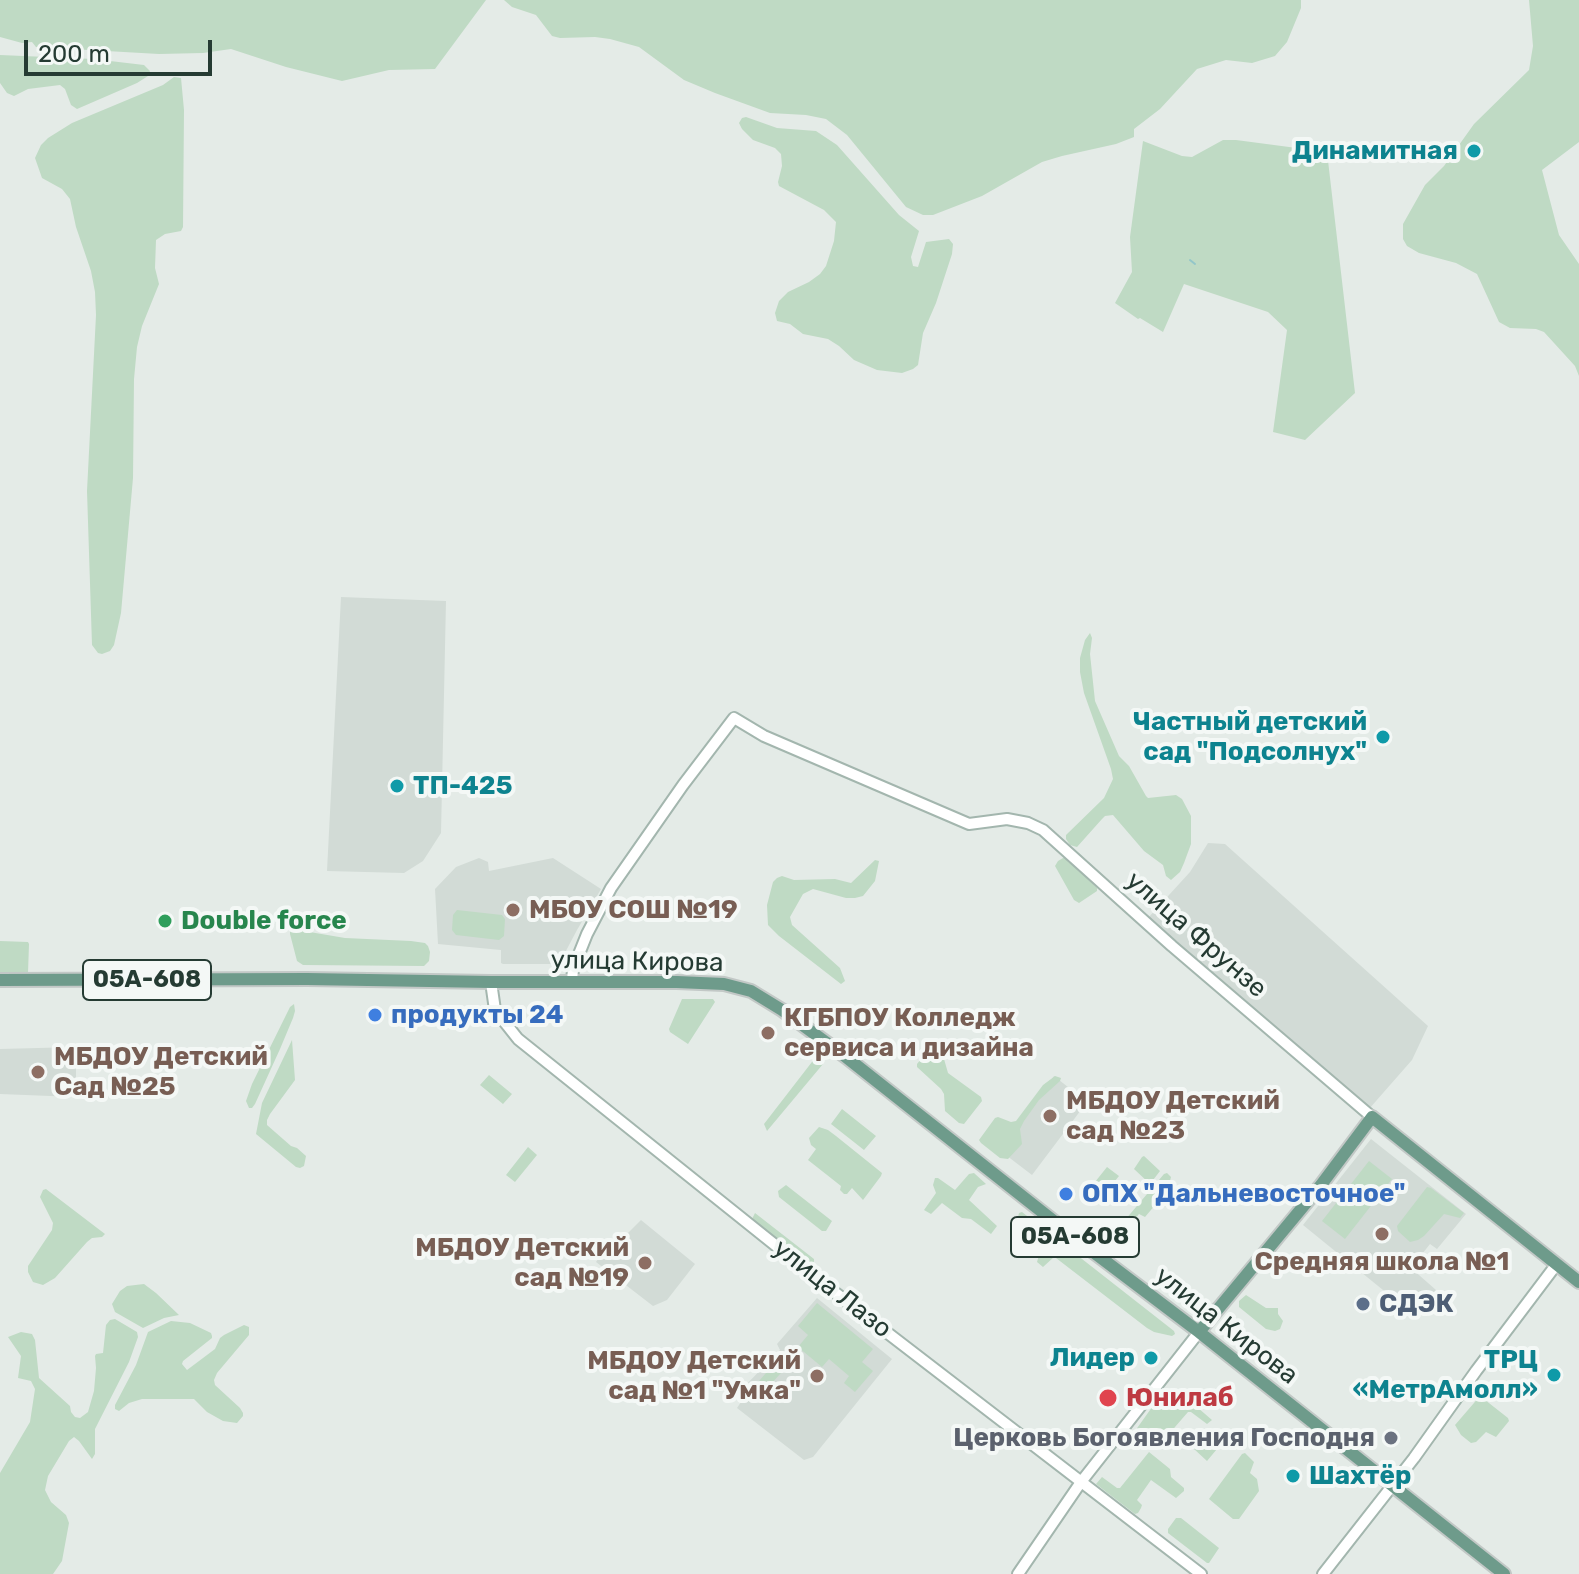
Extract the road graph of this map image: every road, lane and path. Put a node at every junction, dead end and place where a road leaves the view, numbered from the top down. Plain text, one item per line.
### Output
1 (0, 980) edge
2 (572, 981) junction
3 (491, 982) junction
4 (1372, 1117) junction
5 (1556, 1265) junction
6 (1579, 1282) edge
7 (1199, 1332) junction
8 (1081, 1482) junction
9 (1393, 1485) junction
10 (1018, 1574) edge
11 (1201, 1574) edge
12 (1323, 1574) edge
13 (1504, 1574) edge

1 - 3 main road, улица Кирова / 05А-608
2 - 3 main road, улица Кирова / 05А-608
2 - 4 main road, улица Фрунзе
2 - 7 main road, улица Кирова / 05А-608
3 - 8 main road, улица Лазо
4 - 5 main road, улица Фрунзе
4 - 7 main road
5 - 6 main road, улица Фрунзе
5 - 9 main road
7 - 8 main road
7 - 9 main road, улица Кирова / 05А-608
8 - 10 main road
8 - 11 main road, улица Лазо
9 - 12 main road
9 - 13 main road, улица Кирова / 05А-608

